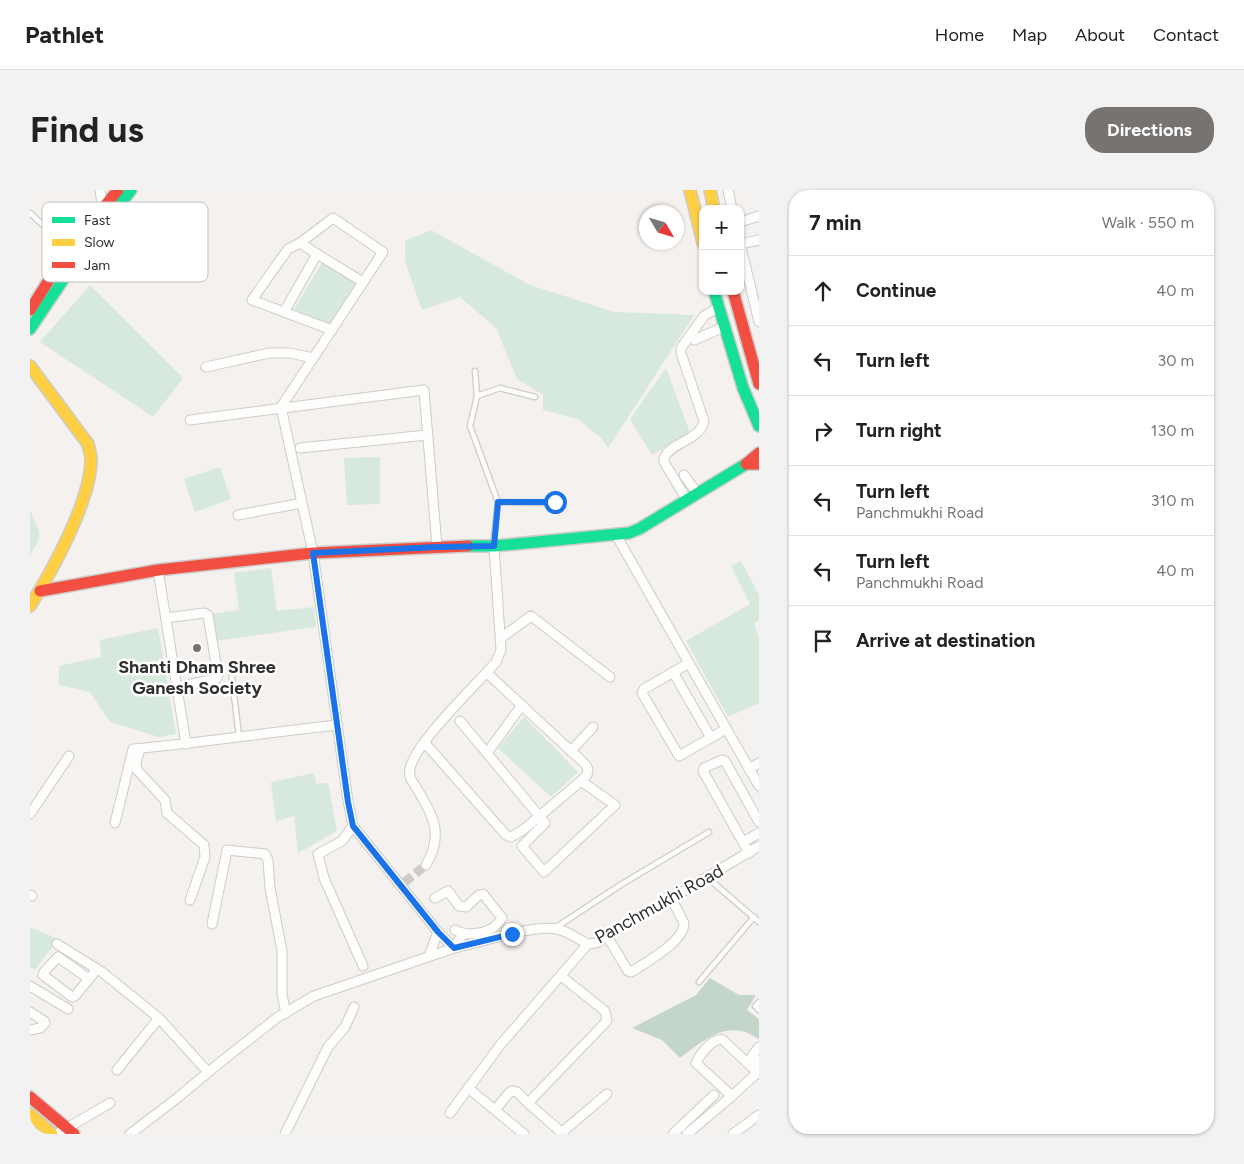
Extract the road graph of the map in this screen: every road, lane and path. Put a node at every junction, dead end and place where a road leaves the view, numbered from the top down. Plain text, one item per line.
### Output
1 (118, 190) edge
2 (132, 190) edge
3 (690, 190) edge
4 (710, 190) edge
5 (728, 190) edge
6 (109, 202) edge
7 (122, 202) edge
8 (713, 205) edge
9 (731, 205) edge
10 (30, 213) edge
11 (759, 216) edge
12 (744, 221) edge
13 (42, 225) edge
14 (699, 227) edge
15 (759, 240) edge
16 (744, 242) edge
17 (300, 244) junction
18 (742, 250) edge
19 (317, 254) junction
20 (48, 282) edge
21 (62, 282) edge
22 (363, 282) junction
23 (715, 295) edge
24 (733, 295) edge
25 (719, 307) junction
26 (30, 310) edge
27 (284, 312) junction
28 (759, 322) edge
29 (724, 326) junction
30 (30, 329) edge
31 (332, 330) junction
32 (694, 340) dead end
33 (754, 353) edge
34 (313, 358) junction
35 (30, 366) edge
36 (206, 367) dead end
37 (475, 371) dead end
38 (759, 384) edge
39 (477, 396) junction
40 (535, 397) dead end
41 (281, 407) junction
42 (190, 420) dead end
43 (759, 426) edge
44 (427, 435) junction
45 (295, 449) junction
46 (759, 453) edge
47 (746, 464) junction
48 (759, 464) edge
49 (684, 475) dead end
50 (692, 496) junction
51 (498, 502) junction
52 (555, 502) dead end
53 (302, 503) junction
54 (238, 515) dead end
55 (616, 535) junction
56 (494, 546) junction
57 (437, 547) junction
58 (313, 553) junction
59 (158, 570) junction
60 (40, 591) junction
61 (30, 606) edge
62 (166, 618) junction
63 (501, 638) junction
64 (689, 662) junction
65 (231, 670) dead end
66 (487, 672) junction
67 (673, 672) junction
68 (610, 677) dead end
69 (177, 687) junction
70 (522, 705) junction
71 (460, 721) dead end
72 (338, 724) junction
73 (593, 727) dead end
74 (726, 729) junction
75 (239, 736) junction
76 (711, 738) junction
77 (424, 742) junction
78 (186, 744) junction
79 (140, 749) junction
80 (571, 751) junction
81 (487, 754) junction
82 (742, 755) junction
83 (69, 756) dead end
84 (759, 763) edge
85 (726, 764) junction
86 (749, 769) junction
87 (758, 780) edge
88 (581, 782) junction
89 (30, 814) edge
90 (540, 816) junction
91 (759, 822) edge
92 (115, 823) dead end
93 (353, 826) junction
94 (709, 832) dead end
95 (759, 832) edge
96 (743, 842) junction
97 (759, 846) edge
98 (749, 852) junction
99 (426, 865) tunnel mouth
100 (708, 878) junction
101 (435, 898) dead end
102 (671, 898) junction
103 (190, 900) dead end
104 (754, 917) junction
105 (759, 922) edge
106 (212, 924) dead end
107 (555, 928) junction
108 (438, 932) junction
109 (607, 936) junction
110 (57, 944) dead end
111 (588, 944) junction
112 (454, 948) junction
113 (429, 956) junction
114 (363, 966) dead end
115 (97, 969) junction
116 (561, 976) junction
117 (89, 979) junction
118 (699, 982) dead end
119 (30, 986) edge
120 (759, 1002) edge
121 (354, 1007) dead end
122 (68, 1009) dead end
123 (759, 1010) edge
124 (30, 1012) edge
125 (286, 1013) junction
126 (160, 1018) junction
127 (30, 1030) edge
128 (759, 1047) edge
129 (759, 1062) edge
130 (117, 1070) dead end
131 (208, 1072) junction
132 (758, 1073) edge
133 (468, 1088) junction
134 (607, 1094) dead end
135 (714, 1095) dead end
136 (732, 1096) junction
137 (30, 1097) edge
138 (110, 1103) dead end
139 (528, 1103) junction
140 (495, 1110) junction
141 (450, 1113) dead end
142 (30, 1114) edge
143 (759, 1115) edge
144 (66, 1132) edge
145 (693, 1132) edge
146 (561, 1133) edge
147 (52, 1134) edge
148 (130, 1134) edge
149 (285, 1134) edge
150 (524, 1134) edge
151 (673, 1134) edge
152 (733, 1134) edge

1 - 6 street
2 - 7 street
3 - 14 street
4 - 8 street
5 - 9 street
10 - 13 lane
11 - 12 street
15 - 16 street
17 - 19 street
17 - 22 street
17 - 27 street
18 - 28 street
19 - 22 street
19 - 27 street
20 - 26 street
21 - 30 street
22 - 31 street
23 - 25 street
24 - 33 street
25 - 29 street
25 - 50 street
27 - 31 street
29 - 32 street
29 - 43 street
31 - 34 street
33 - 38 street
34 - 36 street
34 - 41 street
35 - 60 street
37 - 39 lane
39 - 40 lane
39 - 51 lane
41 - 42 street
41 - 44 street
41 - 45 street
44 - 45 street
44 - 57 street
45 - 53 street
46 - 47 street
47 - 48 street
47 - 50 street
49 - 50 street
50 - 55 street
51 - 52 lane
51 - 56 lane
53 - 54 street
53 - 58 street
55 - 56 street
55 - 64 street
56 - 57 street
56 - 63 street
57 - 58 street
58 - 59 street
58 - 72 street
59 - 60 street
59 - 62 street
60 - 61 street
62 - 69 street
62 - 69 street
63 - 66 street
63 - 68 street
64 - 67 street
64 - 74 street
65 - 75 lane
66 - 70 street
66 - 77 street
67 - 76 street
67 - 76 street
69 - 78 street
70 - 80 street
70 - 81 street
71 - 81 street
72 - 75 street
72 - 93 street
73 - 80 street
74 - 76 street
74 - 82 street
75 - 78 street
77 - 90 street
77 - 99 street
78 - 79 street
79 - 92 street
79 - 103 street
80 - 88 street
81 - 90 street
82 - 85 street
82 - 86 street
83 - 89 street
84 - 86 street
85 - 91 street
85 - 96 street
86 - 87 street
88 - 90 street
88 - 90 street
93 - 108 street
93 - 114 street
94 - 107 lane
95 - 96 street
96 - 98 street
97 - 98 street, Panchmukhi Road
98 - 100 street, Panchmukhi Road
100 - 102 street, Panchmukhi Road
100 - 104 lane
101 - 112 street
102 - 109 street, Panchmukhi Road
102 - 109 street
104 - 105 lane
104 - 118 lane
106 - 125 street
107 - 111 street, Panchmukhi Road
107 - 112 street, Panchmukhi Road
108 - 112 street
108 - 113 street
109 - 111 street, Panchmukhi Road
110 - 115 street
111 - 116 street
112 - 113 street, Panchmukhi Road
113 - 125 street, Panchmukhi Road
115 - 117 street
115 - 126 street
116 - 133 street
116 - 139 street
117 - 117 street
119 - 122 street
120 - 123 lane
121 - 149 street
124 - 127 street
125 - 131 street, Panchmukhi Road
126 - 130 street
126 - 131 street
128 - 129 street
131 - 148 street, Panchmukhi Road
132 - 136 street
132 - 136 street
133 - 140 street
133 - 141 street
134 - 146 street
135 - 151 street
136 - 145 street
137 - 144 street
138 - 144 street
139 - 140 street
139 - 146 street
140 - 150 street
142 - 147 street
143 - 152 street

